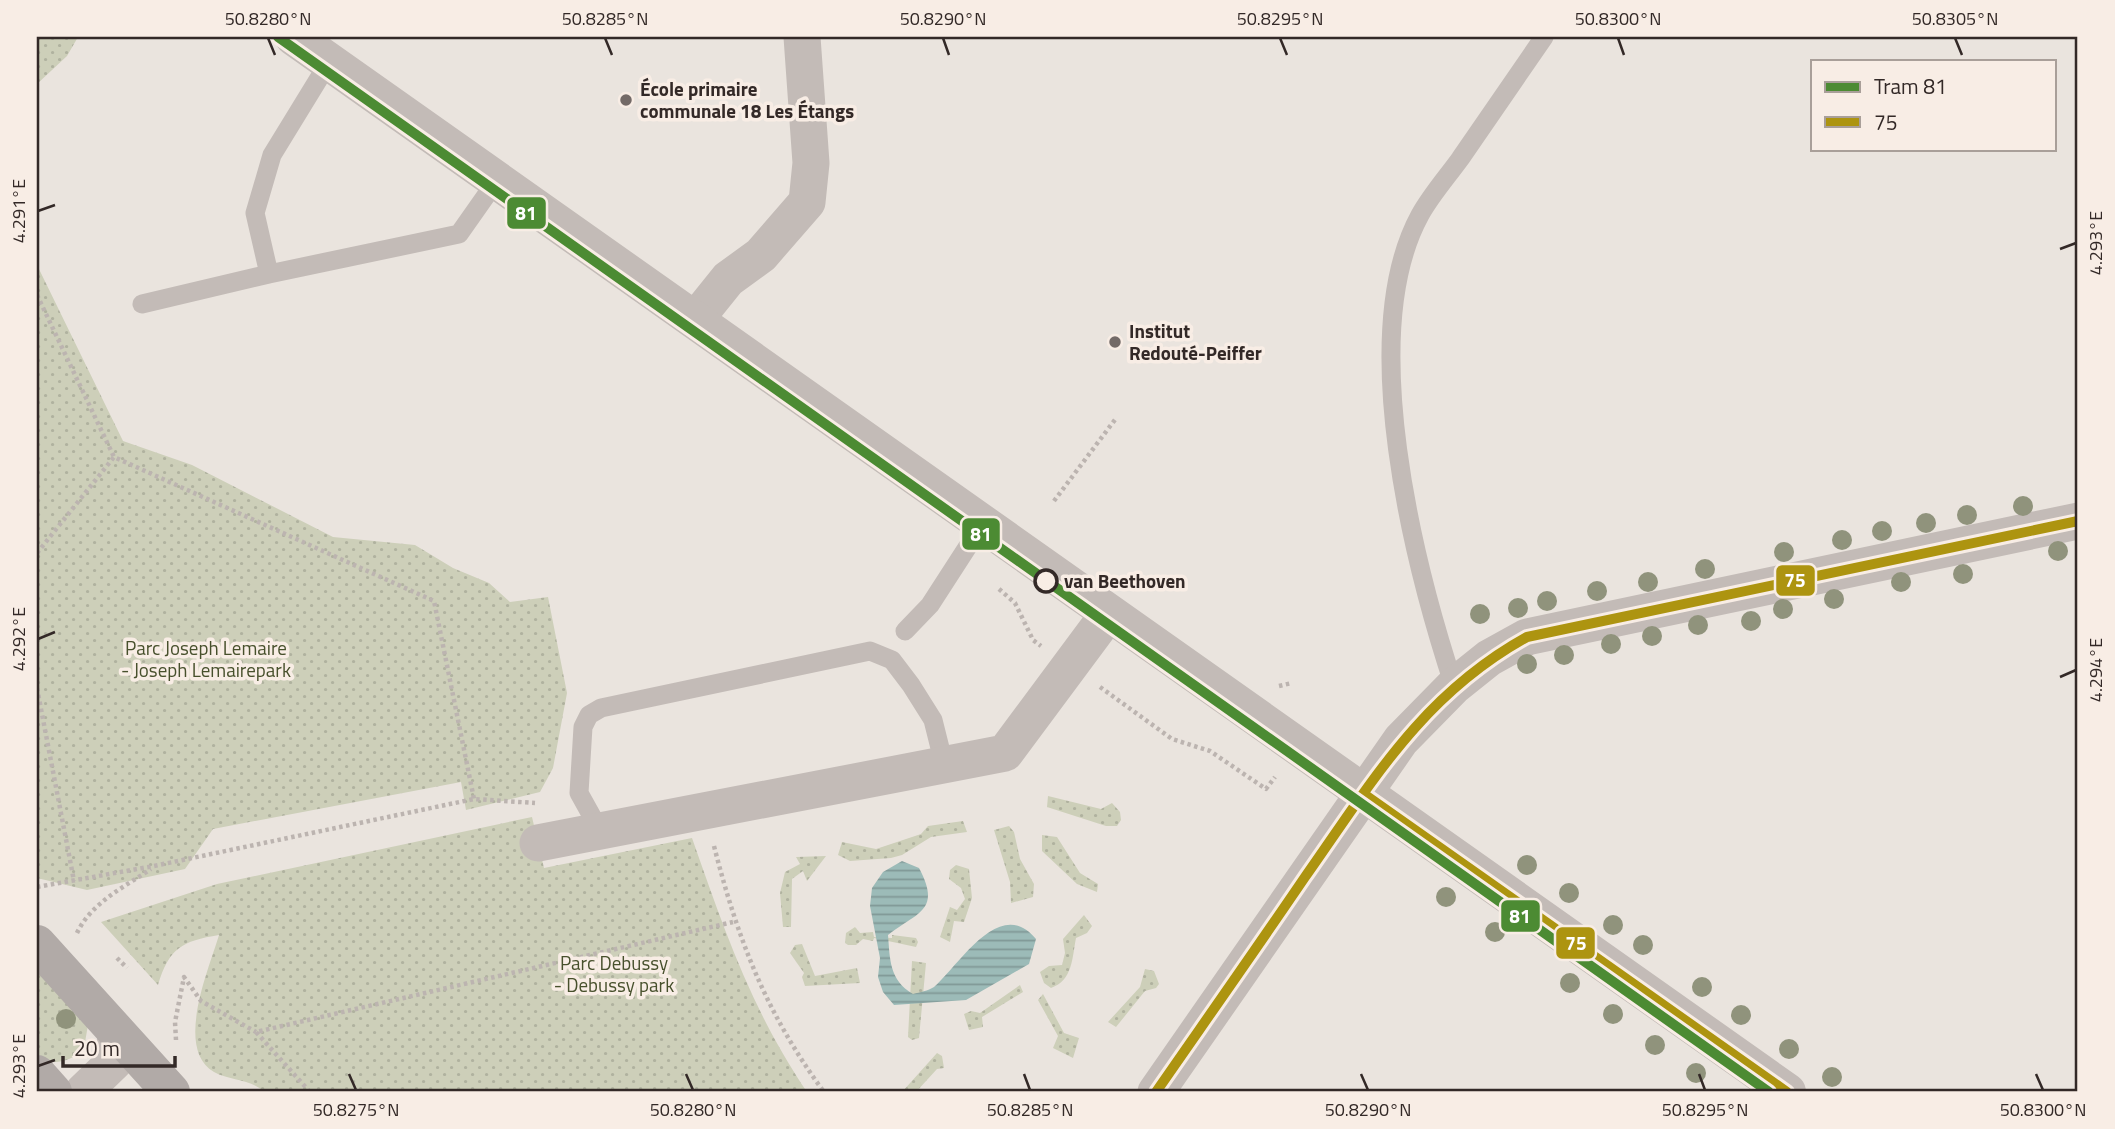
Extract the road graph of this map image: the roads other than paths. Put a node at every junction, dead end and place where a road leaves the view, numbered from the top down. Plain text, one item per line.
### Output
1 (294, 37) edge
2 (802, 37) edge
3 (1544, 37) edge
4 (329, 62) junction
5 (497, 180) junction
6 (269, 274) junction
7 (142, 304) dead end
8 (695, 320) junction
9 (2078, 521) edge
10 (983, 523) junction
11 (1109, 613) junction
12 (905, 631) dead end
13 (1454, 686) junction
14 (944, 764) junction
15 (1364, 794) junction
16 (599, 829) junction
17 (538, 843) dead end
18 (49, 957) edge
19 (117, 1032) junction
20 (37, 1074) edge
21 (53, 1092) edge
22 (83, 1092) edge
23 (171, 1092) edge
24 (1156, 1092) edge
25 (1787, 1092) edge

1 - 4 street
2 - 8 street
3 - 13 lane
4 - 5 street
4 - 6 lane
5 - 6 lane
5 - 8 street
6 - 7 lane
8 - 10 street
9 - 13 street
10 - 11 street
10 - 12 lane
11 - 14 street
11 - 15 street
13 - 15 street
14 - 16 street
14 - 16 lane
15 - 24 street
15 - 25 street
16 - 17 street
18 - 19 main road
19 - 22 street
19 - 23 main road
20 - 21 main road

